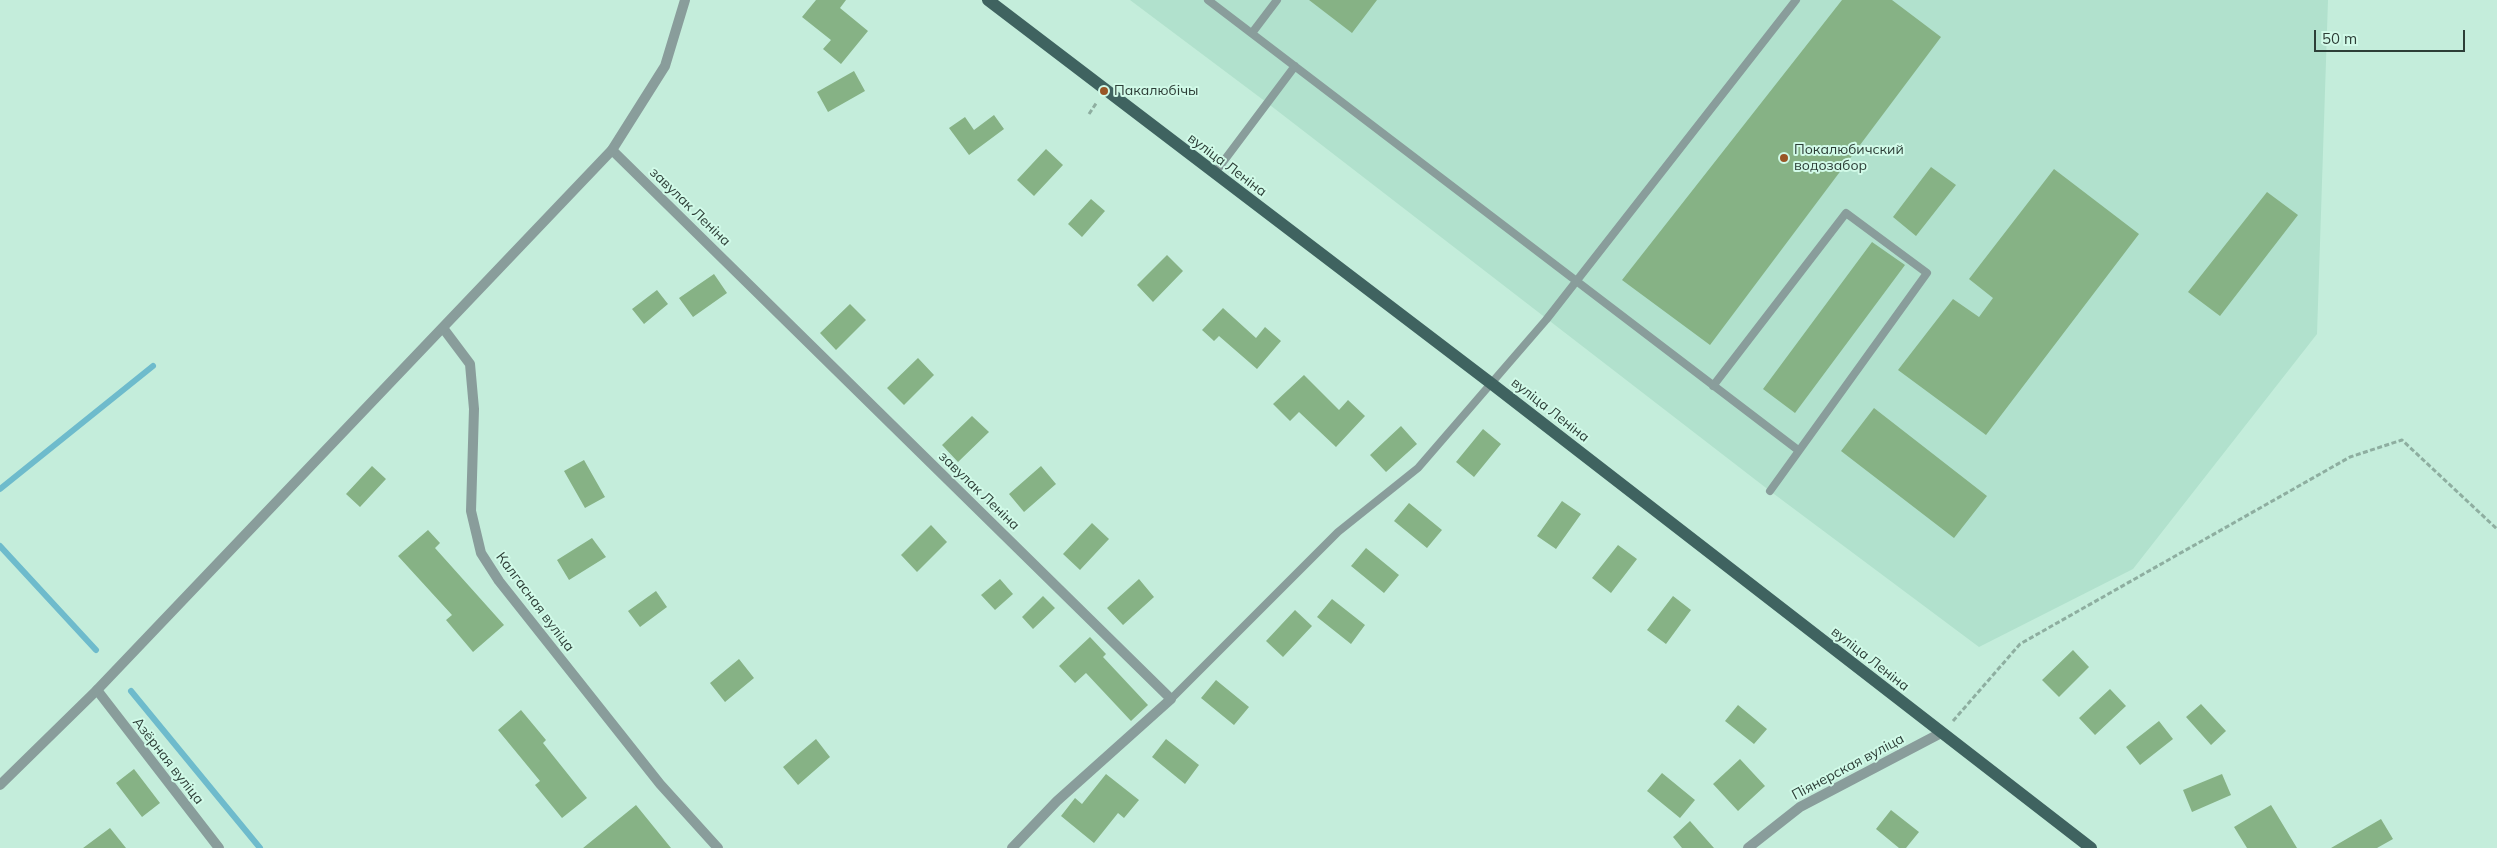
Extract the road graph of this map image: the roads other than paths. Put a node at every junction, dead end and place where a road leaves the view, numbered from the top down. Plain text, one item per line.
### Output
1 (685, 0) edge
2 (988, 0) edge
3 (1208, 0) edge
4 (1277, 0) edge
5 (1796, 0) edge
6 (1252, 33) junction
7 (1295, 66) junction
8 (612, 150) junction
9 (1214, 174) junction
10 (1577, 281) junction
11 (443, 328) junction
12 (1492, 384) junction
13 (1713, 386) junction
14 (1798, 450) junction
15 (1770, 491) dead end
16 (97, 690) junction
17 (1171, 699) junction
18 (1941, 733) junction
19 (0, 785) edge
20 (219, 848) edge
21 (718, 848) edge
22 (1012, 848) edge
23 (1748, 848) edge
24 (2091, 848) edge

1 - 8 street
2 - 9 main road, вуліца Леніна
3 - 6 lane
4 - 6 lane
5 - 10 lane
6 - 7 lane
7 - 9 lane
7 - 10 lane
8 - 11 street
8 - 17 street, завулак Леніна
9 - 12 main road, вуліца Леніна
10 - 12 lane
10 - 13 lane
11 - 16 street
11 - 21 street, Калгасная вуліца
12 - 17 lane
12 - 18 main road, вуліца Леніна
13 - 14 lane
13 - 14 lane
14 - 15 lane
16 - 19 street
16 - 20 street, Азёрная вуліца
17 - 22 street
18 - 23 street, Піянерская вуліца
18 - 24 main road, вуліца Леніна

